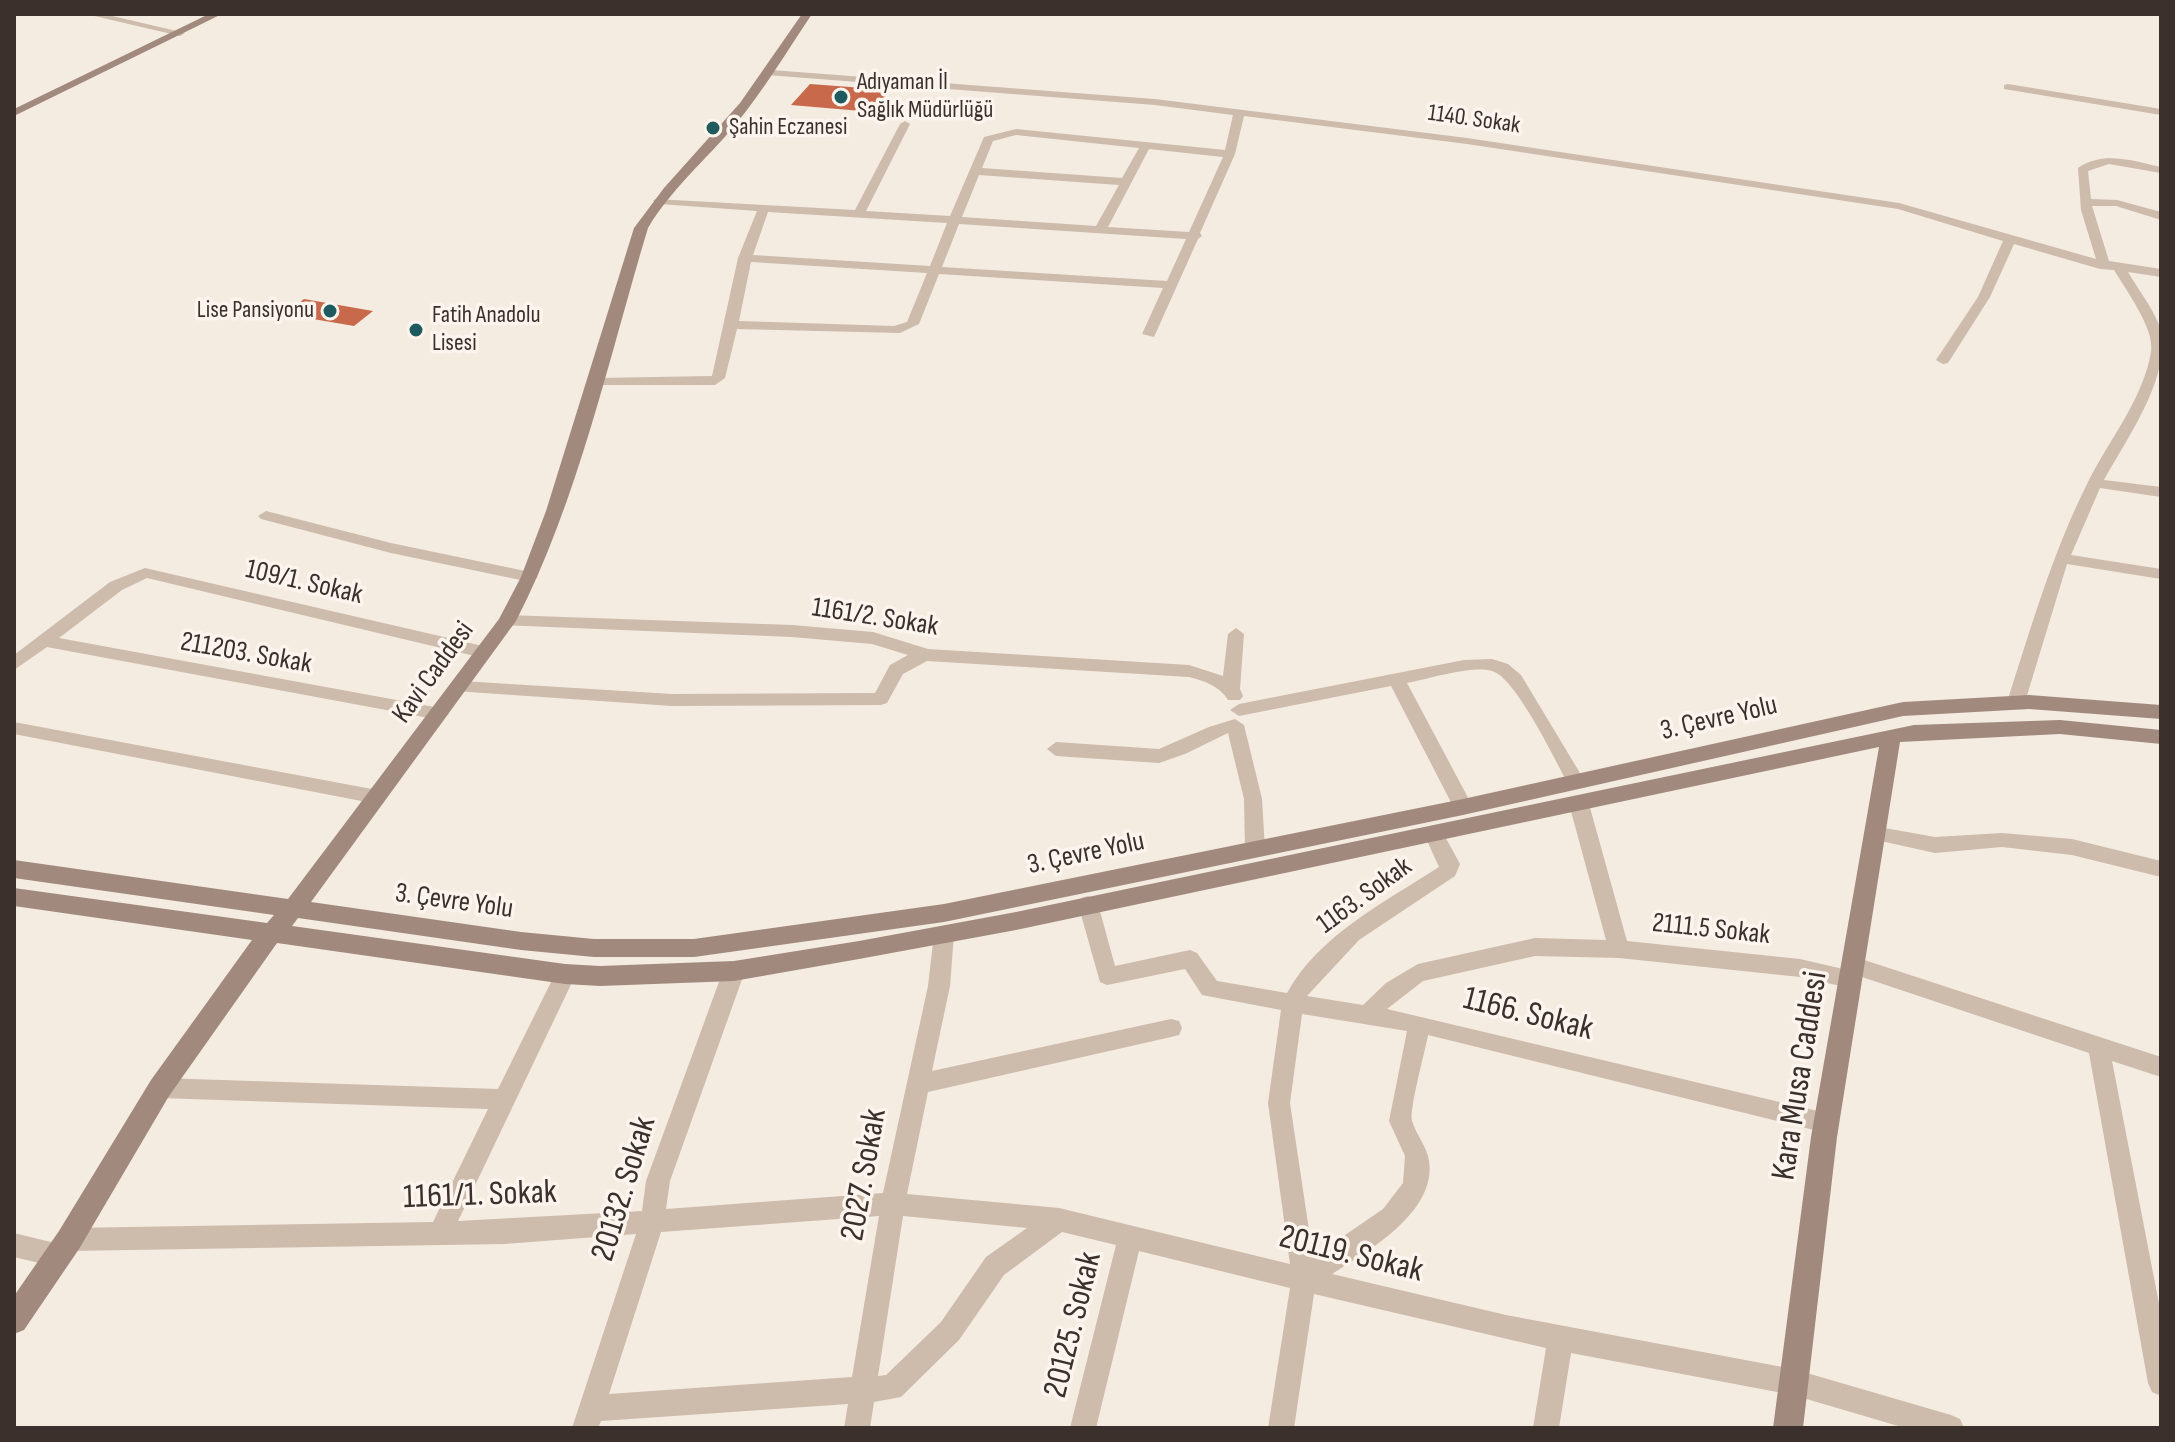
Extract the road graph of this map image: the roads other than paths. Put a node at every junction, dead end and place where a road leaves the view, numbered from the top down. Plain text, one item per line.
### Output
1 (91, 14) edge
2 (217, 14) edge
3 (807, 14) edge
4 (180, 33) junction
5 (771, 73) junction
6 (2008, 87) dead end
7 (2161, 112) edge
8 (14, 113) edge
9 (1239, 113) junction
10 (905, 124) dead end
11 (1145, 147) junction
12 (1230, 154) junction
13 (2161, 170) edge
14 (974, 171) junction
15 (1125, 182) junction
16 (659, 201) junction
17 (2086, 202) junction
18 (764, 207) junction
19 (859, 214) junction
20 (2161, 216) edge
21 (955, 220) junction
22 (1100, 230) junction
23 (1196, 236) junction
24 (2009, 241) junction
25 (744, 258) junction
26 (2112, 267) junction
27 (935, 270) junction
28 (2161, 273) edge
29 (1173, 285) junction
30 (734, 325) junction
31 (1149, 334) dead end
32 (1943, 360) dead end
33 (2157, 369) edge
34 (597, 382) junction
35 (2095, 483) junction
36 (2161, 492) edge
37 (266, 516) dead end
38 (2061, 558) junction
39 (2161, 574) edge
40 (530, 577) junction
41 (507, 621) junction
42 (1236, 634) dead end
43 (44, 641) junction
44 (483, 652) junction
45 (927, 655) junction
46 (14, 664) edge
47 (1396, 679) junction
48 (461, 687) junction
49 (1231, 689) junction
50 (2016, 702) junction
51 (2161, 712) edge
52 (440, 714) junction
53 (1237, 717) junction
54 (14, 728) edge
55 (1891, 736) junction
56 (2161, 737) edge
57 (1056, 749) dead end
58 (1578, 793) junction
59 (377, 797) junction
60 (1463, 807) junction
61 (1434, 834) junction
62 (1879, 834) junction
63 (1255, 850) junction
64 (14, 869) edge
65 (2161, 869) edge
66 (14, 897) edge
67 (1088, 904) junction
68 (293, 909) junction
69 (272, 931) junction
70 (944, 934) junction
71 (1619, 949) junction
72 (734, 971) junction
73 (1851, 972) junction
74 (565, 974) junction
75 (1293, 1002) junction
76 (1369, 1013) junction
77 (1419, 1024) junction
78 (1171, 1028) dead end
79 (2099, 1048) junction
80 (2161, 1067) edge
81 (916, 1085) junction
82 (160, 1088) junction
83 (506, 1099) junction
84 (1826, 1123) junction
85 (893, 1204) junction
86 (1059, 1220) junction
87 (652, 1222) junction
88 (441, 1231) junction
89 (1130, 1239) junction
90 (14, 1245) edge
91 (62, 1248) junction
92 (1304, 1277) junction
93 (14, 1320) edge
94 (1560, 1339) junction
95 (1793, 1382) junction
96 (2161, 1383) edge
97 (866, 1388) junction
98 (589, 1418) edge
99 (857, 1428) edge
100 (1083, 1428) edge
101 (1281, 1428) edge
102 (1546, 1428) edge
103 (1788, 1428) edge
104 (1951, 1428) edge

1 - 4 street
2 - 4 main road
3 - 5 main road, Kavi Caddesi
4 - 8 main road
5 - 9 street, 1140. Sokak
5 - 16 main road, Kavi Caddesi
6 - 7 street
9 - 12 street
9 - 24 street, 1140. Sokak
10 - 19 street
11 - 12 street
11 - 14 street
11 - 15 street
12 - 23 street
13 - 17 street
14 - 15 street
14 - 21 street
15 - 22 street
16 - 18 street
16 - 34 main road, Kavi Caddesi
17 - 20 street
17 - 26 street
18 - 19 street
18 - 25 street
19 - 21 street
21 - 22 street
21 - 27 street
22 - 23 street
23 - 29 street
24 - 26 street, 1140. Sokak
24 - 32 street
25 - 27 street
25 - 30 street
26 - 28 street, 1140. Sokak
26 - 33 street
27 - 29 street
27 - 30 street
29 - 31 street
30 - 34 street
33 - 35 street
34 - 40 main road, Kavi Caddesi
35 - 36 street
35 - 38 street
37 - 40 street
38 - 39 street
38 - 50 street
40 - 41 main road, Kavi Caddesi
41 - 44 main road, Kavi Caddesi
41 - 45 street, 1161/2. Sokak
42 - 49 street
43 - 44 street, 109/1. Sokak
43 - 46 street
43 - 52 street, 211203. Sokak
44 - 48 main road, Kavi Caddesi
45 - 48 street
45 - 49 street, 1161/2. Sokak
47 - 53 street
47 - 58 street, 2111.5 Sokak
47 - 60 street
48 - 52 main road, Kavi Caddesi
49 - 53 street
50 - 51 main road, 3. Çevre Yolu
50 - 58 main road, 3. Çevre Yolu
52 - 59 main road, Kavi Caddesi
53 - 57 street
53 - 63 street
54 - 59 street
55 - 56 main road, 3. Çevre Yolu
55 - 58 main road, 3. Çevre Yolu
55 - 62 main road, Kara Musa Caddesi
58 - 60 main road, 3. Çevre Yolu
58 - 61 main road, 3. Çevre Yolu
58 - 71 street, 2111.5 Sokak
59 - 68 main road, Kavi Caddesi
60 - 63 main road, 3. Çevre Yolu
61 - 67 main road, 3. Çevre Yolu
61 - 75 street, 1163. Sokak
62 - 65 street
62 - 73 main road, Kara Musa Caddesi
63 - 68 main road, 3. Çevre Yolu
64 - 68 main road, 3. Çevre Yolu
66 - 69 main road, 3. Çevre Yolu
67 - 70 main road, 3. Çevre Yolu
67 - 75 street, 1166. Sokak
68 - 69 main road, Kavi Caddesi
69 - 74 main road, 3. Çevre Yolu
69 - 82 main road, Kavi Caddesi
70 - 72 main road, 3. Çevre Yolu
70 - 81 street, 2027. Sokak
71 - 73 street, 2111.5 Sokak
71 - 76 street
72 - 74 main road, 3. Çevre Yolu
72 - 87 street, 20132. Sokak
73 - 79 street, 2111.5 Sokak
73 - 84 main road, Kara Musa Caddesi
74 - 83 street
75 - 76 street, 1166. Sokak
75 - 92 street
76 - 77 street, 1166. Sokak
77 - 84 street, 1166. Sokak
77 - 92 street
78 - 81 street
79 - 80 street, 2111.5 Sokak
79 - 96 street
81 - 85 street, 2027. Sokak
82 - 83 street
82 - 91 main road, Kavi Caddesi
83 - 88 street
84 - 95 main road, Kara Musa Caddesi
85 - 86 street, 20119. Sokak
85 - 87 street, 1161/1. Sokak
85 - 97 street, 2027. Sokak
86 - 89 street, 20119. Sokak
86 - 97 street
87 - 88 street, 1161/1. Sokak
87 - 98 street, 20132. Sokak
88 - 91 street, 1161/1. Sokak
89 - 92 street, 20119. Sokak
89 - 100 street, 20125. Sokak
90 - 91 street, 1161/1. Sokak
91 - 93 main road, Kavi Caddesi
92 - 94 street, 20119. Sokak
92 - 101 street
94 - 95 street, 20119. Sokak
94 - 102 street
95 - 103 main road, Kara Musa Caddesi
95 - 104 street, 20119. Sokak
97 - 98 street
97 - 99 street, 2027. Sokak

